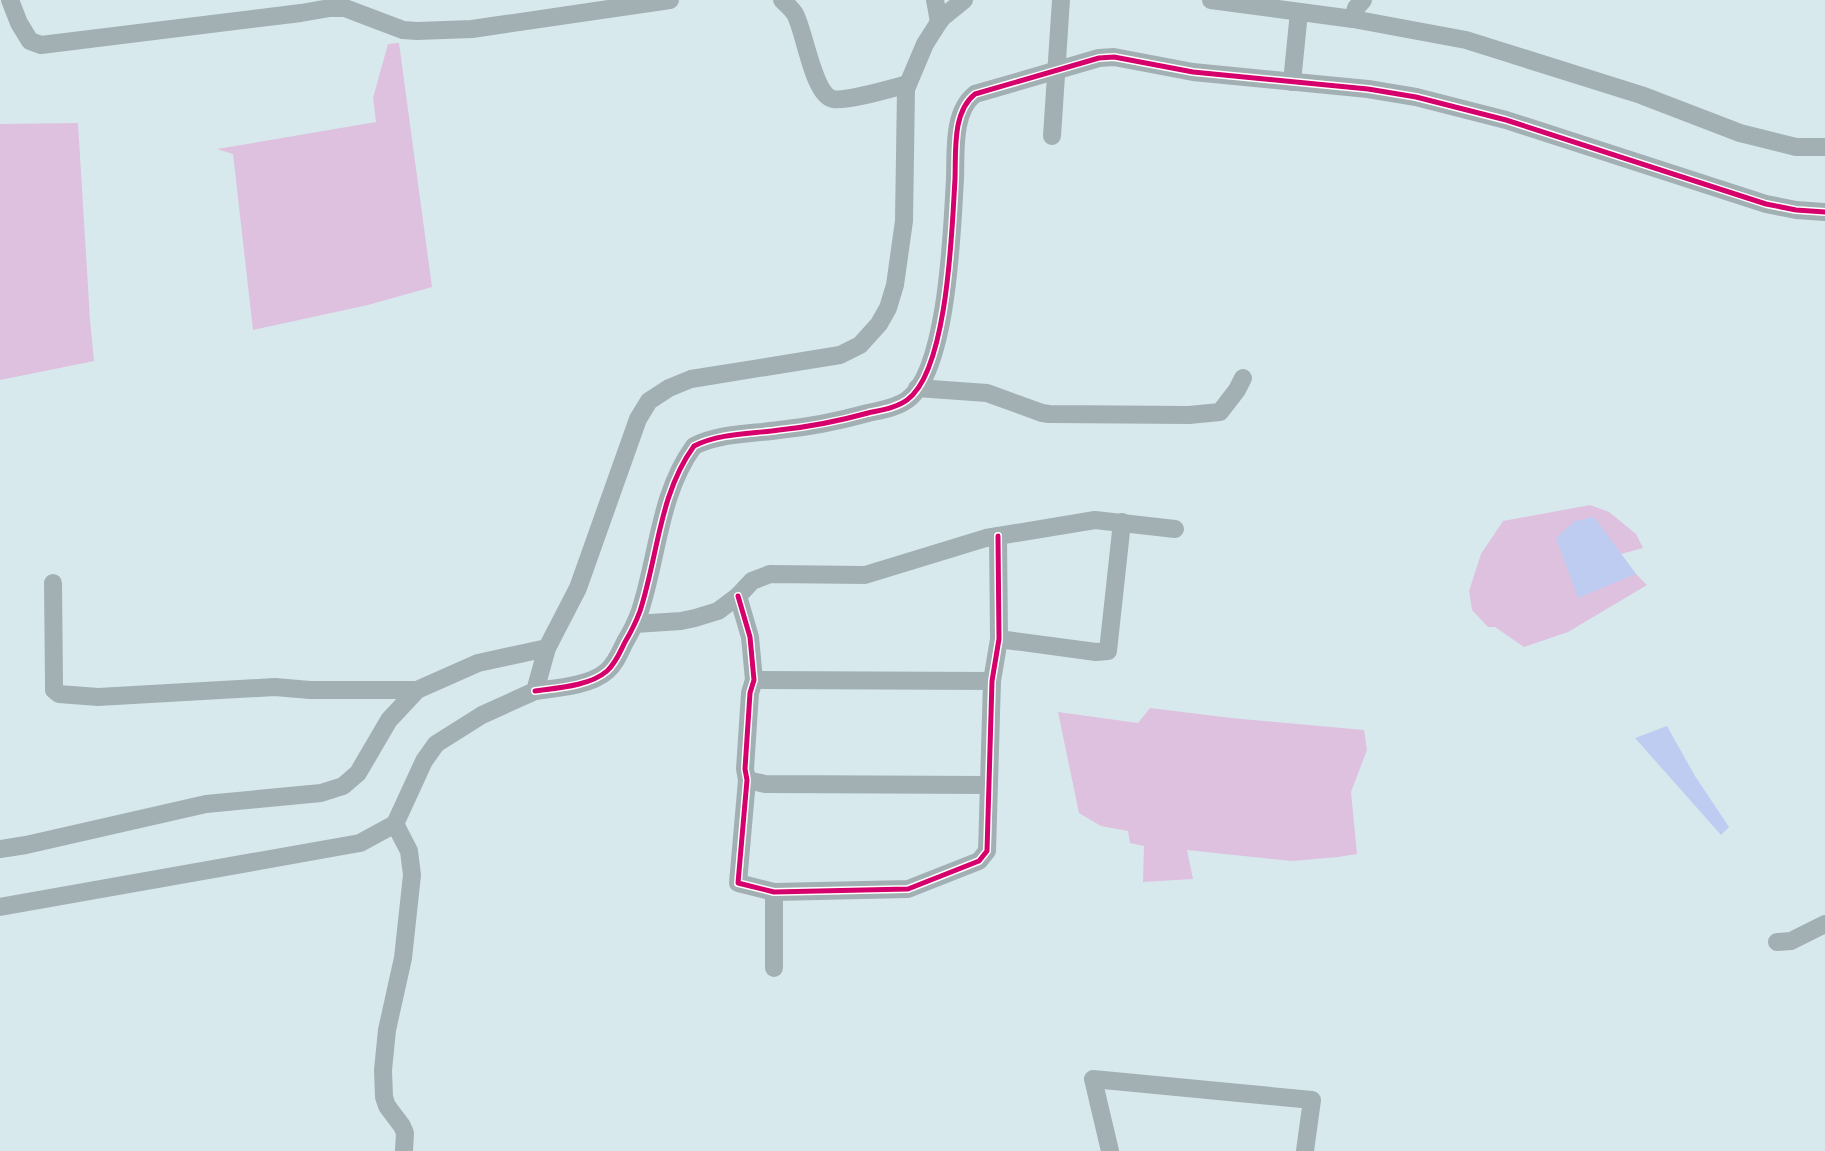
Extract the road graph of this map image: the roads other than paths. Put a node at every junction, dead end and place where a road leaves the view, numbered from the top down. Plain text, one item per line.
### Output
1 (10, 0) edge
2 (670, 0) edge
3 (782, 0) edge
4 (935, 0) edge
5 (964, 0) edge
6 (1061, 0) edge
7 (1212, 0) edge
8 (1363, 0) edge
9 (1299, 12) junction
10 (1353, 19) junction
11 (940, 22) junction
12 (1056, 71) junction
13 (1292, 82) junction
14 (908, 84) junction
15 (1052, 136) dead end
16 (1825, 148) edge
17 (1825, 212) edge
18 (1243, 378) dead end
19 (917, 388) junction
20 (1122, 522) junction
21 (1176, 529) dead end
22 (998, 536) junction
23 (53, 583) dead end
24 (738, 596) junction
25 (635, 624) junction
26 (999, 639) junction
27 (547, 648) junction
28 (754, 680) junction
29 (992, 681) junction
30 (417, 690) junction
31 (534, 691) junction
32 (747, 780) junction
33 (988, 785) junction
34 (395, 824) junction
35 (0, 849) edge
36 (774, 892) junction
37 (0, 907) edge
38 (1825, 924) edge
39 (1777, 942) dead end
40 (774, 968) dead end
41 (404, 1151) edge
42 (1110, 1151) edge
43 (1305, 1151) edge

1 - 2 street
3 - 14 street
4 - 11 street
5 - 11 street
6 - 12 street
7 - 9 street
8 - 10 street
9 - 10 street
9 - 13 street
10 - 16 street
11 - 14 street
12 - 13 street
12 - 15 street
12 - 19 street
13 - 17 street
14 - 27 street
18 - 19 street
19 - 25 street
20 - 21 street
20 - 22 street
20 - 26 street
22 - 24 street
22 - 26 street
23 - 30 street
24 - 25 street
24 - 28 street
25 - 31 street
26 - 29 street
27 - 30 street
27 - 31 street
28 - 29 street
28 - 32 street
29 - 33 street
30 - 35 street
31 - 34 street
32 - 33 street
32 - 36 street
33 - 36 street
34 - 37 street
34 - 41 street
36 - 40 street
38 - 39 street
42 - 43 street

